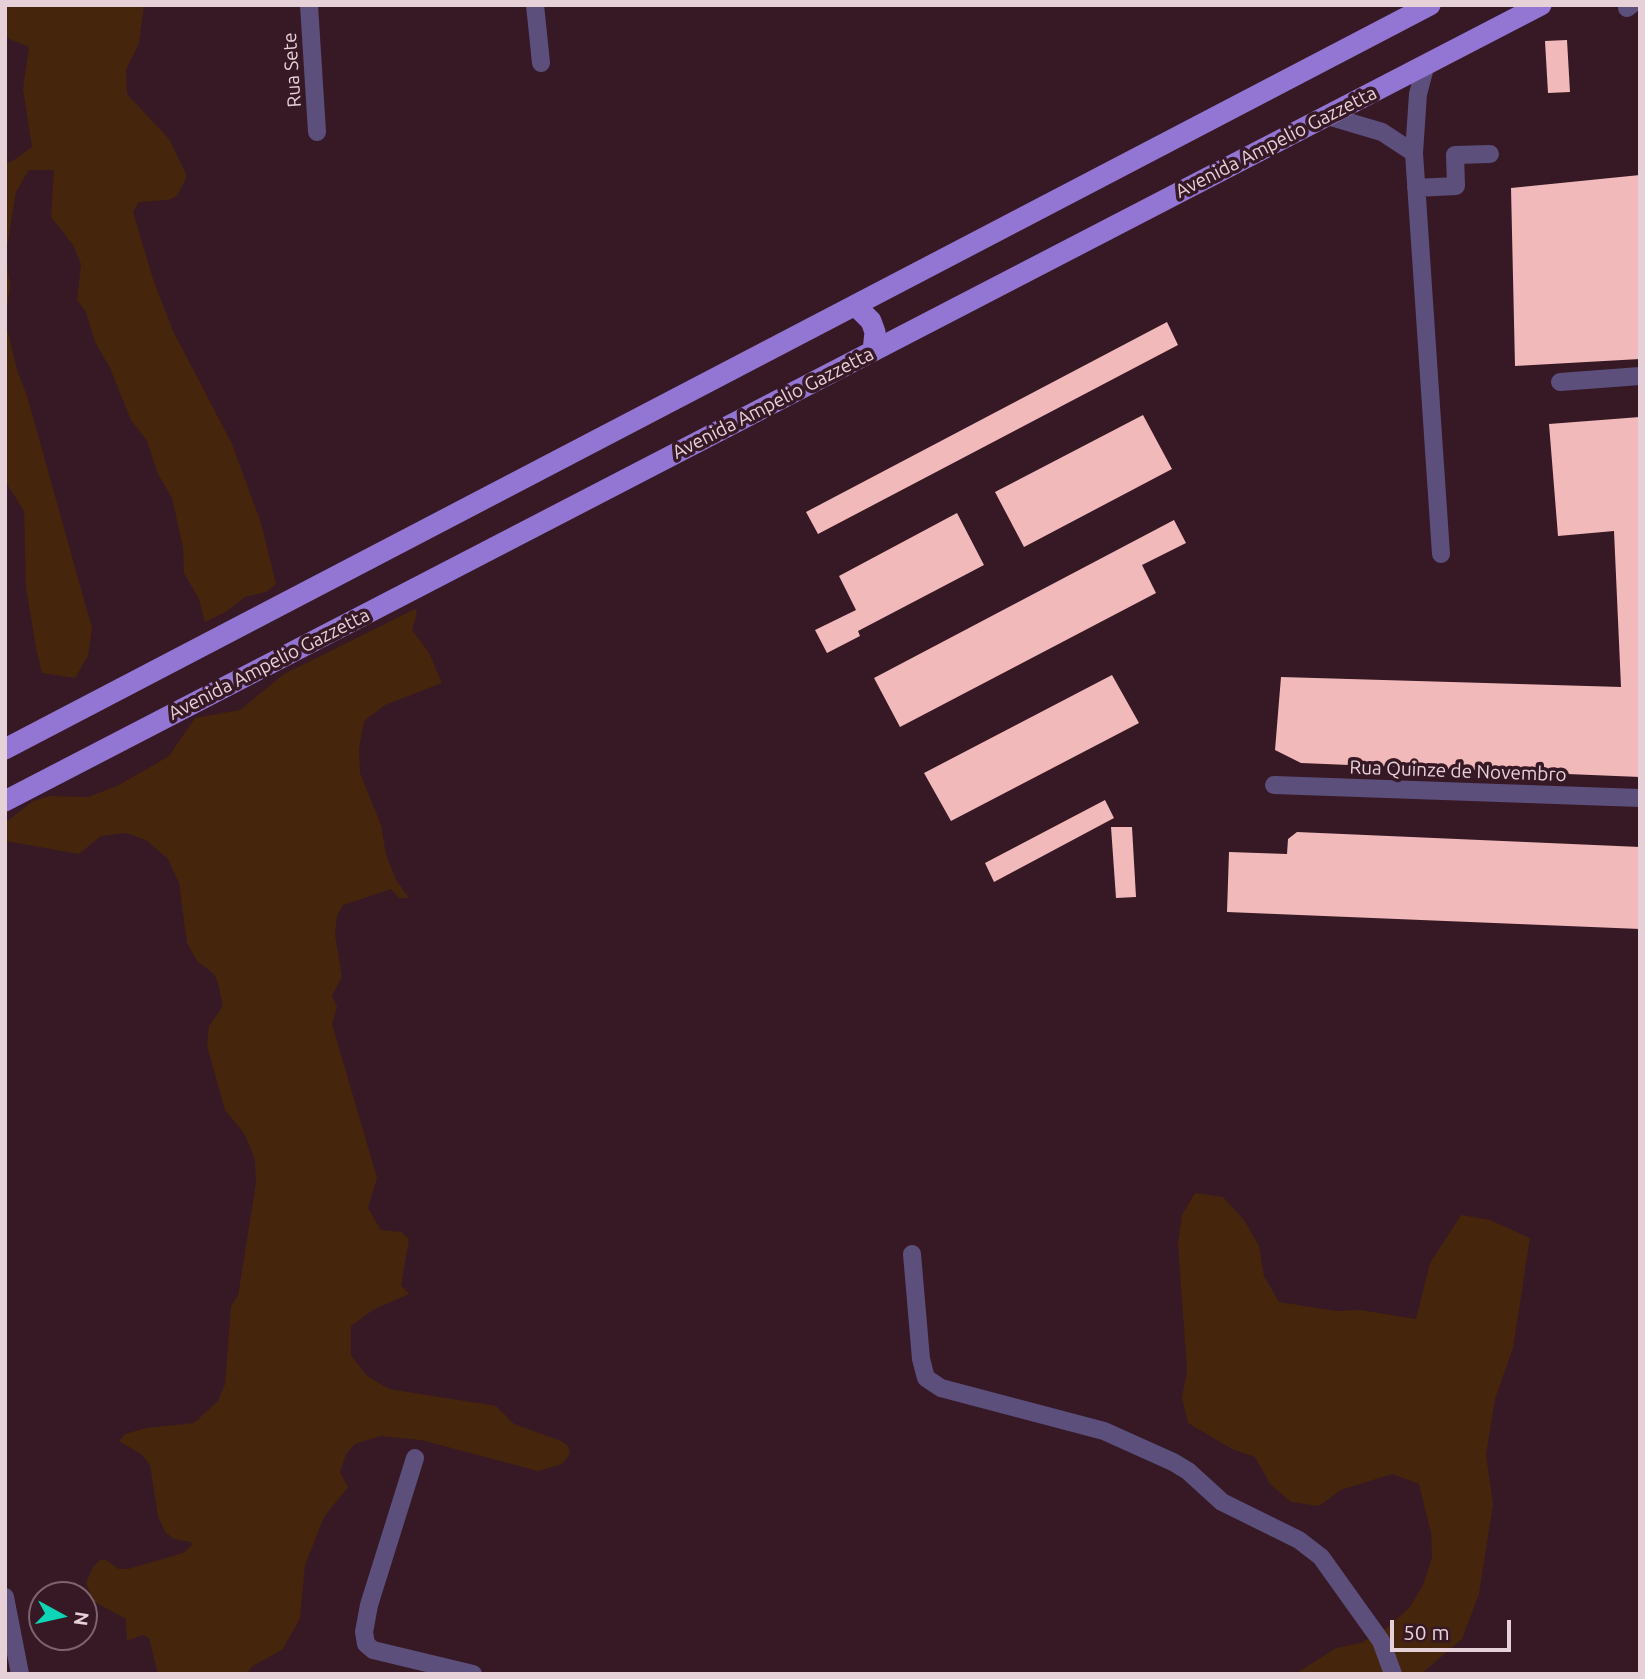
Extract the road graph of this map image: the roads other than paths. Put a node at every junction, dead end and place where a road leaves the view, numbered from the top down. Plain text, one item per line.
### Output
1 (309, 5) edge
2 (535, 5) edge
3 (1430, 5) edge
4 (1541, 5) edge
5 (1507, 14) edge
6 (541, 63) dead end
7 (1426, 64) junction
8 (1328, 116) junction
9 (317, 132) dead end
10 (1414, 153) junction
11 (1490, 154) dead end
12 (1416, 188) junction
13 (857, 306) junction
14 (873, 351) junction
15 (1640, 376) edge
16 (1559, 382) dead end
17 (1441, 554) dead end
18 (5, 749) edge
19 (1274, 785) dead end
20 (1640, 798) edge
21 (5, 801) edge
22 (912, 1254) dead end
23 (415, 1458) dead end
24 (5, 1597) edge
25 (434, 1670) edge
26 (20, 1674) edge
27 (473, 1674) edge
28 (1393, 1674) edge

1 - 9 street, Rua Sete
2 - 6 street
3 - 13 main road
4 - 5 main road, Avenida Ampelio Gazzetta
5 - 7 main road, Avenida Ampelio Gazzetta
7 - 8 main road, Avenida Ampelio Gazzetta
7 - 10 street
8 - 10 street
8 - 14 main road, Avenida Ampelio Gazzetta
10 - 12 street
11 - 12 street
12 - 17 street
13 - 14 main road
13 - 18 main road
14 - 21 main road, Avenida Ampelio Gazzetta
15 - 16 street
19 - 20 street, Rua Quinze de Novembro
22 - 28 street
23 - 25 street
24 - 26 street
25 - 27 street

